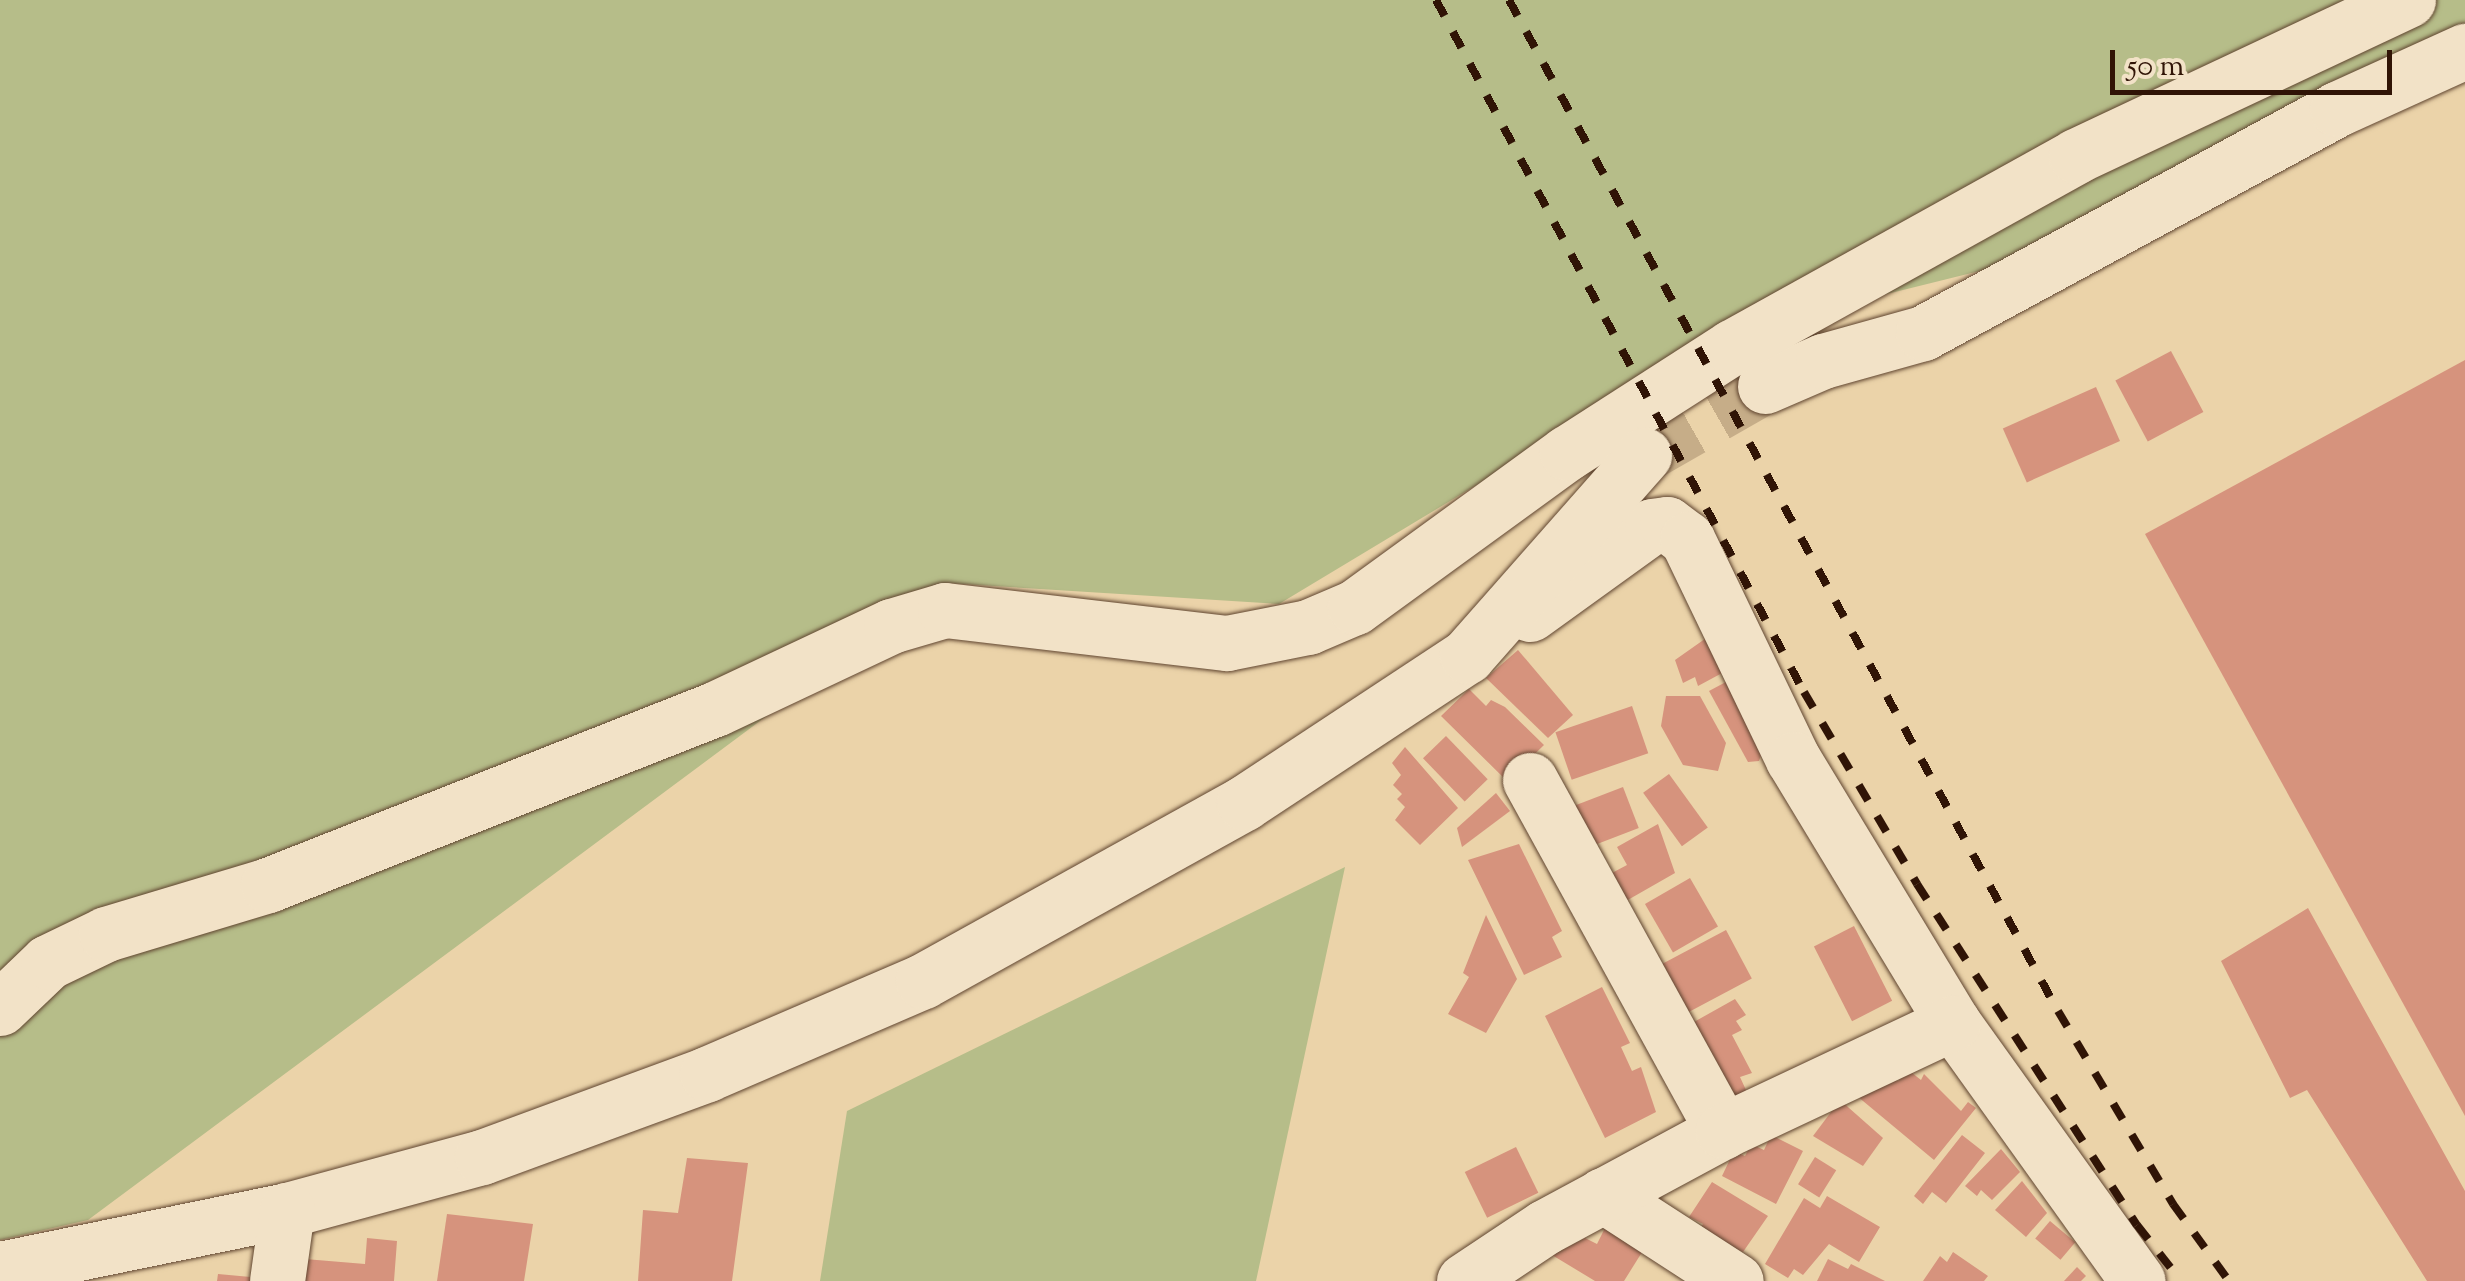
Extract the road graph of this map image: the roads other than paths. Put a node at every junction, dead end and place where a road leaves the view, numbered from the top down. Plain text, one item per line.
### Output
1 (2408, 0) edge
2 (2465, 52) edge
3 (1764, 386) tunnel mouth
4 (1644, 455) tunnel mouth
5 (1486, 633) junction
6 (1530, 780) dead end
7 (0, 1008) edge
8 (1953, 1023) junction
9 (1722, 1130) junction
10 (1603, 1195) junction
11 (287, 1210) junction
12 (0, 1268) edge
13 (278, 1281) edge
14 (1464, 1281) edge
15 (1736, 1281) edge
16 (2138, 1281) edge

1 - 7 street
2 - 3 street
4 - 5 street
5 - 8 street
5 - 11 street
6 - 9 street
8 - 9 street
8 - 16 street
9 - 10 street
10 - 14 street
10 - 15 street
11 - 12 street
11 - 13 street

